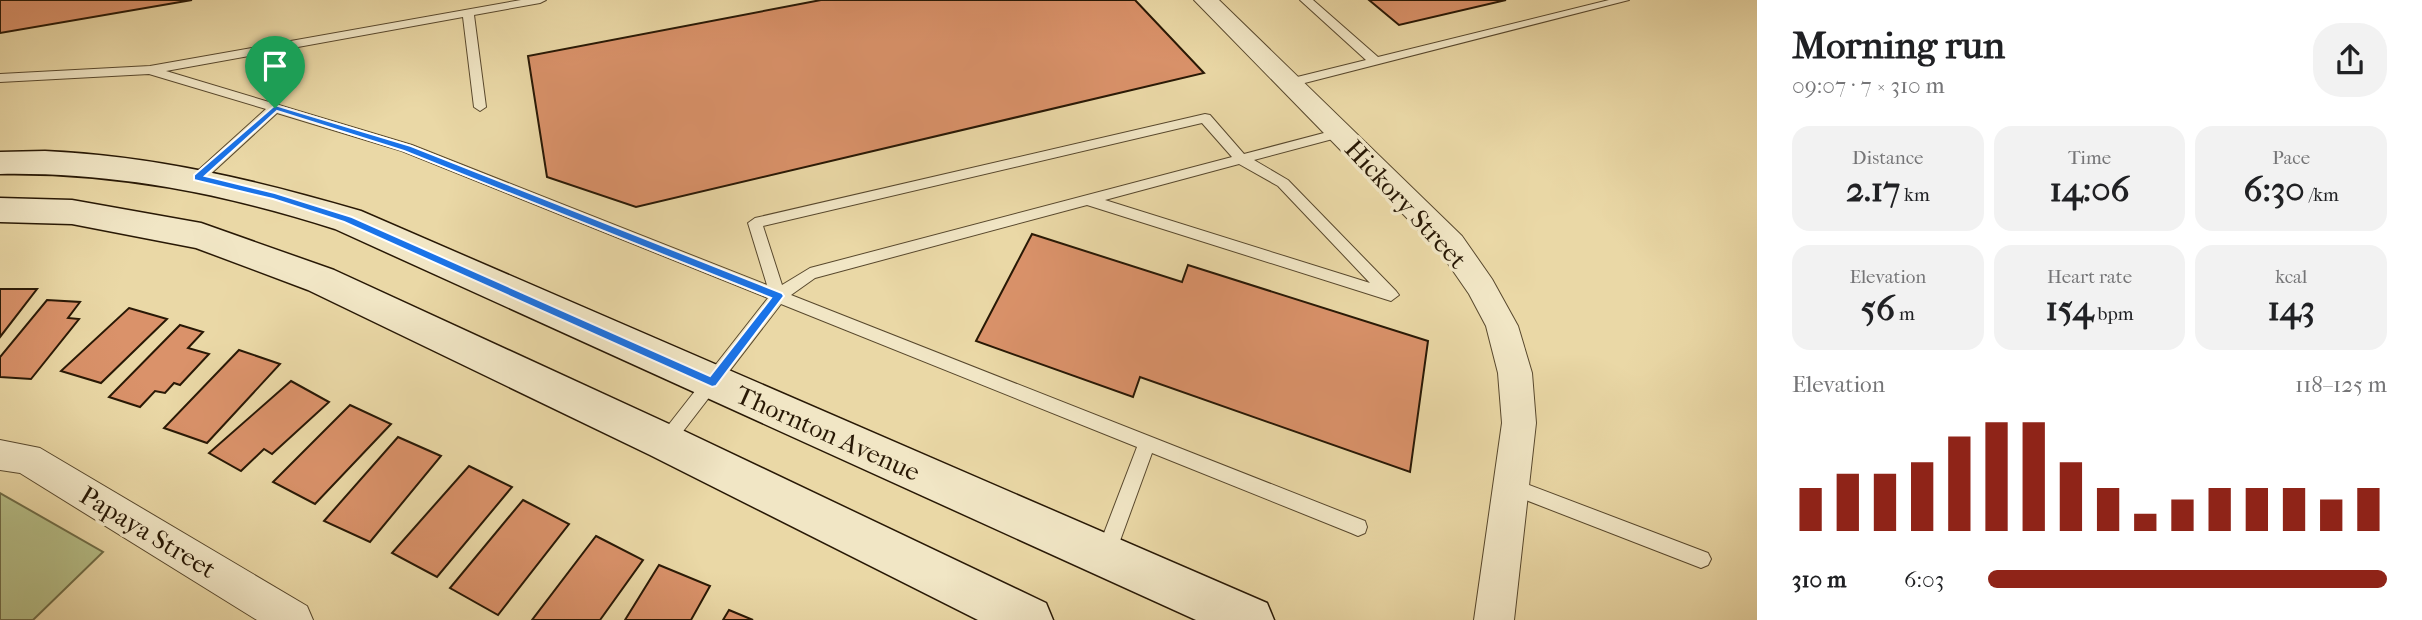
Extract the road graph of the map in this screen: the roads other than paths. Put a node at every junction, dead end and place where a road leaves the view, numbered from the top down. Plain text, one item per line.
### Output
1 (540, 0) edge
2 (1206, 0) edge
3 (1306, 0) edge
4 (1623, 0) edge
5 (468, 13) junction
6 (1375, 61) junction
7 (149, 69) junction
8 (0, 78) edge
9 (1289, 83) junction
10 (480, 107) dead end
11 (275, 108) junction
12 (1339, 133) junction
13 (1241, 159) junction
14 (0, 163) edge
15 (198, 177) junction
16 (1087, 200) junction
17 (0, 210) edge
18 (778, 296) junction
19 (712, 382) junction
20 (665, 442) junction
21 (1147, 443) junction
22 (0, 455) edge
23 (1511, 486) junction
24 (1358, 527) dead end
25 (1105, 556) junction
26 (1701, 559) dead end
27 (293, 620) edge
28 (1029, 620) edge
29 (1250, 620) edge
30 (1494, 620) edge

1 - 5 lane
2 - 9 street, Hickory Street
3 - 6 lane
4 - 6 lane
5 - 7 lane
5 - 10 lane
6 - 9 lane
7 - 8 lane
7 - 11 lane
9 - 12 street, Hickory Street
11 - 15 lane
11 - 18 lane
12 - 13 lane
12 - 23 street, Hickory Street
13 - 16 lane
13 - 16 lane
13 - 18 lane
14 - 15 main road, Thornton Avenue
15 - 19 main road, Thornton Avenue
16 - 18 lane
17 - 20 main road
18 - 19 lane
18 - 21 lane
19 - 20 lane
19 - 25 main road, Thornton Avenue
20 - 28 main road
21 - 24 lane
21 - 25 lane
22 - 27 street, Papaya Street
23 - 26 lane
23 - 30 street, Hickory Street
25 - 29 main road, Thornton Avenue

